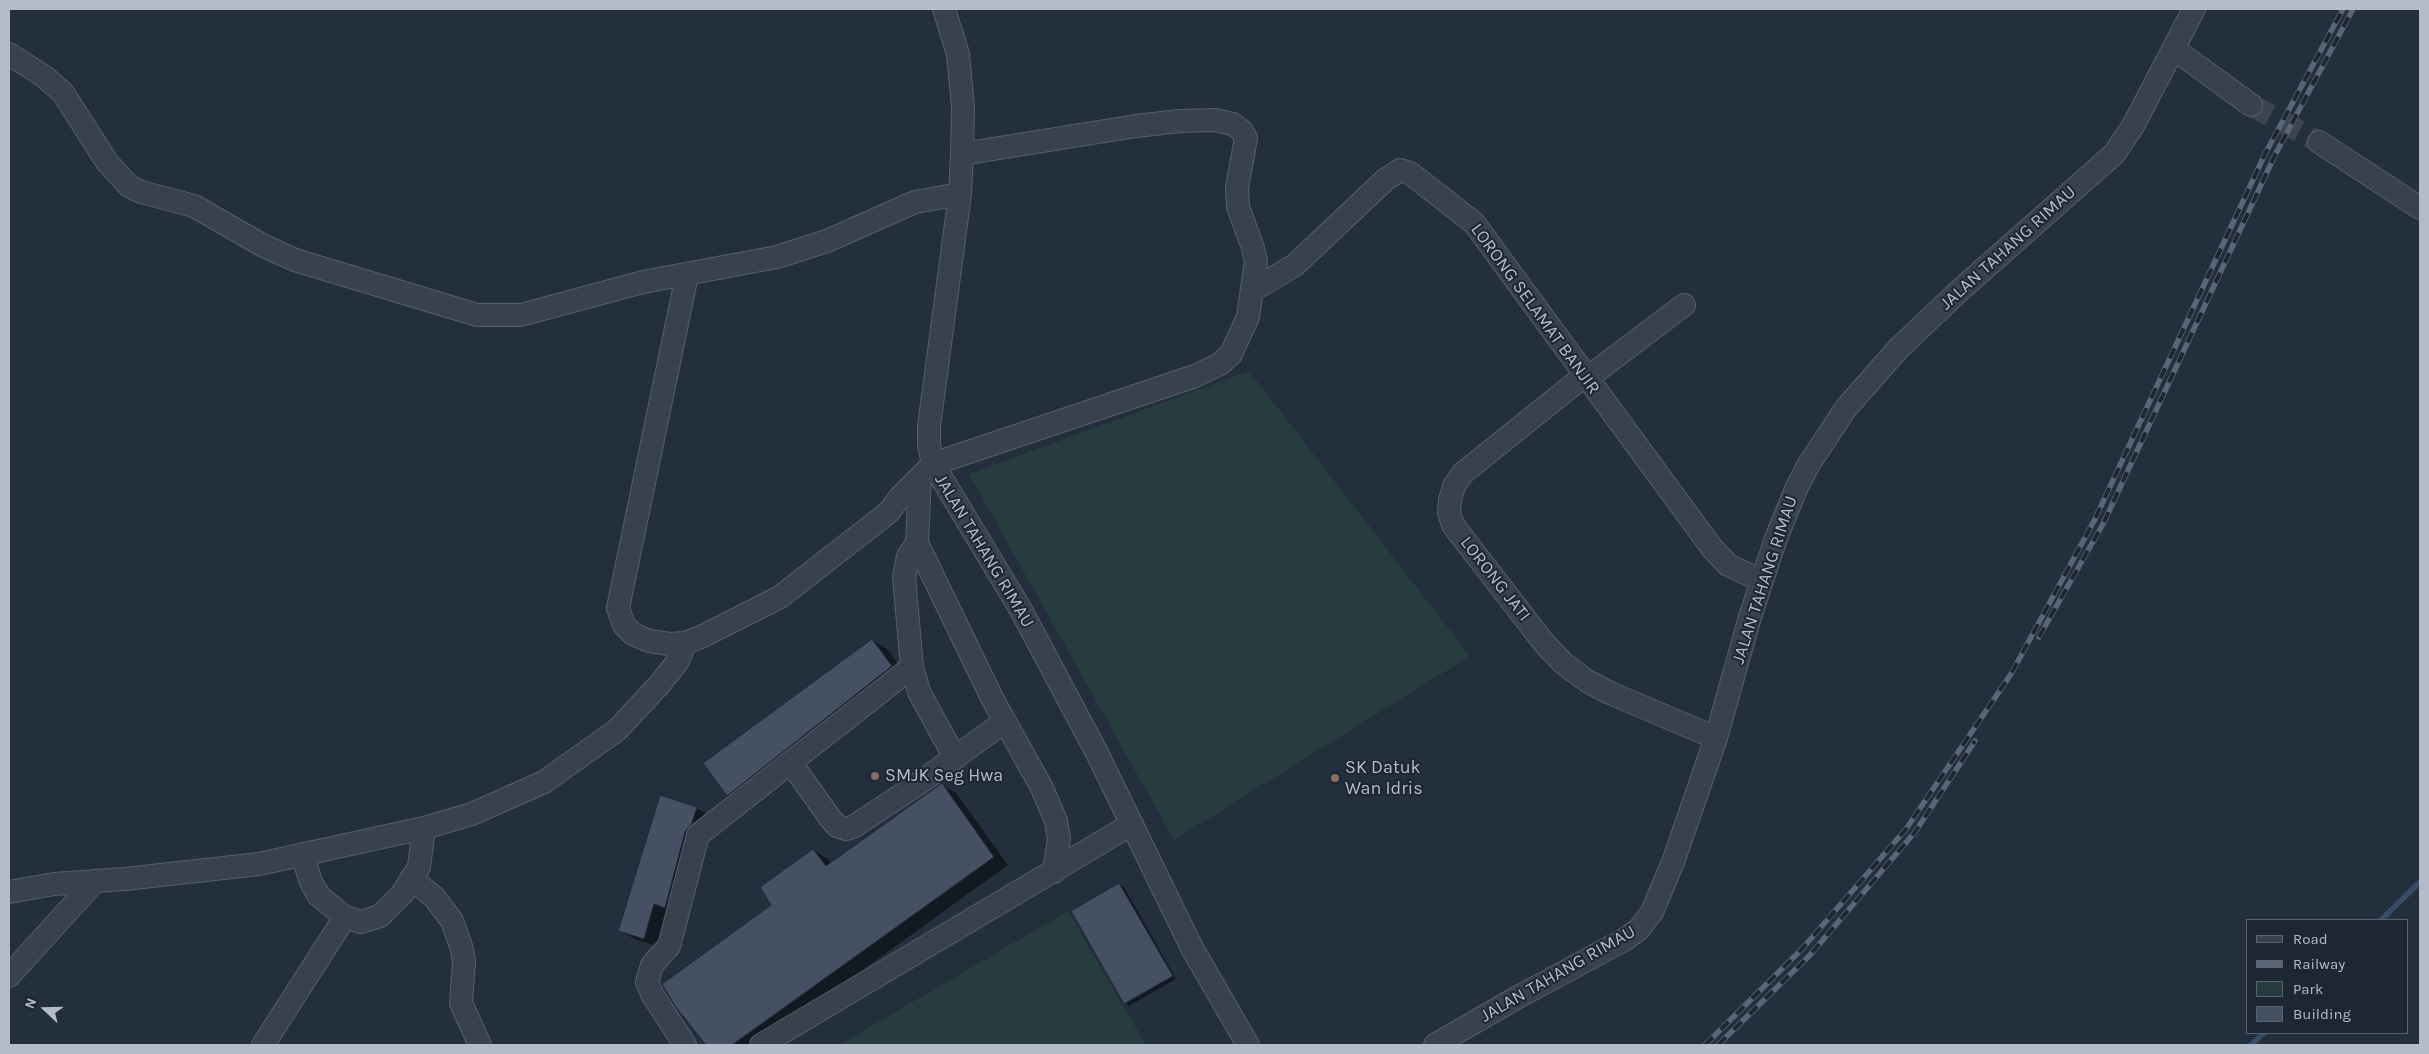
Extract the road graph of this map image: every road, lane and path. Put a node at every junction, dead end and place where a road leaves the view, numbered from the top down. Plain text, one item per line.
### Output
1 (944, 9) edge
2 (2194, 9) edge
3 (2174, 49) junction
4 (9, 54) edge
5 (2251, 105) tunnel mouth
6 (2319, 142) tunnel mouth
7 (962, 154) junction
8 (960, 194) junction
9 (2420, 208) edge
10 (687, 274) junction
11 (1253, 290) junction
12 (1684, 305) dead end
13 (1585, 377) junction
14 (926, 470) junction
15 (917, 542) junction
16 (1762, 581) junction
17 (685, 643) junction
18 (912, 667) junction
19 (1004, 722) junction
20 (1716, 738) junction
21 (955, 758) junction
22 (791, 763) junction
23 (1132, 824) junction
24 (424, 828) junction
25 (302, 854) junction
26 (1054, 872) junction
27 (411, 879) junction
28 (95, 882) junction
29 (9, 892) edge
30 (345, 917) junction
31 (9, 976) edge
32 (263, 1045) edge
33 (480, 1045) edge
34 (686, 1045) edge
35 (761, 1045) edge
36 (1248, 1045) edge
37 (1435, 1045) edge

1 - 7 street, JALAN TAHANG RIMAU
2 - 3 street, JALAN TAHANG RIMAU
3 - 5 street
3 - 16 street, JALAN TAHANG RIMAU
4 - 10 street
6 - 9 street
7 - 8 street, JALAN TAHANG RIMAU
7 - 11 street
8 - 10 street
8 - 14 street, JALAN TAHANG RIMAU
10 - 17 street
11 - 13 street, LORONG SELAMAT BANJIR
11 - 14 street
12 - 13 street, LORONG JATI
13 - 16 street, LORONG SELAMAT BANJIR
13 - 20 street, LORONG JATI
14 - 15 street
14 - 17 street
14 - 23 street, JALAN TAHANG RIMAU
15 - 18 street
15 - 19 street
16 - 20 street, JALAN TAHANG RIMAU
17 - 24 street
18 - 21 street
18 - 22 street
19 - 21 street
19 - 26 street
20 - 37 street, JALAN TAHANG RIMAU
21 - 22 street
22 - 34 street
23 - 26 street
23 - 36 street, JALAN TAHANG RIMAU
24 - 25 street
24 - 27 street
25 - 28 street
25 - 30 street
26 - 35 street
27 - 30 street
27 - 33 street
28 - 29 street
28 - 31 street
30 - 32 street

